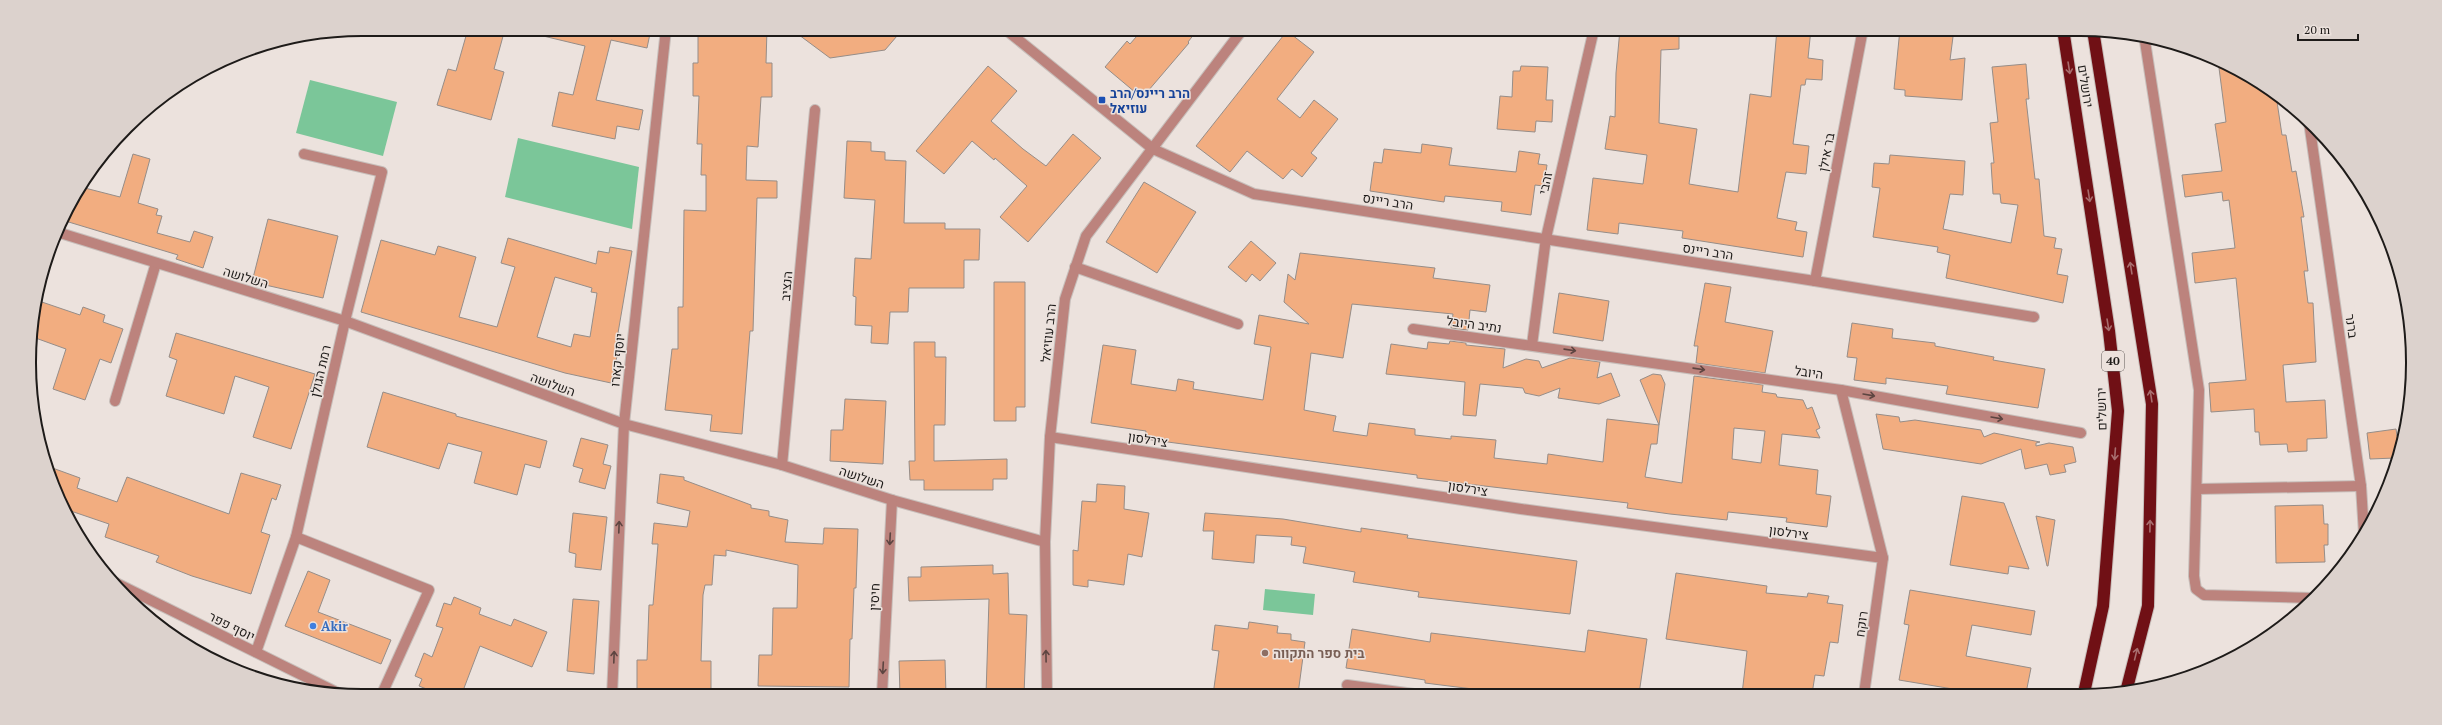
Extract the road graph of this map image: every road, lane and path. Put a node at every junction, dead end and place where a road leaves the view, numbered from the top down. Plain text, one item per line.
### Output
1 (665, 36) edge
2 (1014, 36) edge
3 (1238, 36) edge
4 (1592, 36) edge
5 (1861, 36) edge
6 (2064, 36) edge
7 (2094, 37) edge
8 (2145, 43) edge
9 (815, 110) dead end
10 (2310, 132) edge
11 (1153, 149) junction
12 (304, 154) dead end
13 (63, 234) edge
14 (1546, 238) junction
15 (156, 263) junction
16 (1075, 267) junction
17 (1815, 280) junction
18 (2034, 317) dead end
19 (345, 321) junction
20 (1238, 324) dead end
21 (1413, 329) dead end
22 (1532, 345) junction
23 (1841, 390) junction
24 (115, 402) dead end
25 (624, 424) junction
26 (2081, 433) dead end
27 (1050, 437) junction
28 (782, 465) junction
29 (2361, 486) junction
30 (2198, 489) junction
31 (892, 500) junction
32 (2363, 523) edge
33 (296, 537) junction
34 (1044, 542) junction
35 (1883, 558) junction
36 (128, 589) edge
37 (2305, 598) edge
38 (256, 652) junction
39 (1347, 685) dead end
40 (2128, 685) edge
41 (325, 686) edge
42 (384, 689) edge
43 (612, 689) edge
44 (882, 689) edge
45 (1047, 689) edge
46 (1377, 689) edge
47 (1865, 689) edge
48 (2085, 689) edge

1 - 25 street, יוסף קארו
2 - 11 street, הרב ריינס
3 - 11 street, הרב עוזיאל
4 - 14 street, זהבי
5 - 17 street, בר אילן
6 -> 48 highway, ירושלים / 40
40 -> 7 highway, ירושלים
8 - 30 street
9 - 28 street, הנציב
10 - 29 street, ברנר
11 - 14 street, הרב ריינס
11 - 16 street, הרב עוזיאל
12 - 19 street, רמת הגולן
13 - 15 street, השלושה
14 - 17 street, הרב ריינס
14 - 22 street, זהבי
15 - 19 street, השלושה
15 - 24 street
16 - 20 street
16 - 27 street, הרב עוזיאל
17 - 18 street, הרב ריינס
19 - 25 street, השלושה
19 - 33 street, רמת הגולן
21 - 22 street, נתיב היובל
22 -> 23 street, היובל
23 -> 26 street, היובל
23 - 35 street
25 - 28 street, השלושה
43 -> 25 street, יוסף קארו
27 - 34 street, הרב עוזיאל
27 - 35 street, צירלסון
28 - 31 street, השלושה
29 - 30 street
29 - 32 street, ברנר
30 - 37 street
31 - 34 street, השלושה
31 -> 44 street, חיסין
33 - 38 street, רמת הגולן
33 - 42 street
45 -> 34 street, הרב עוזיאל
35 - 47 street, רוקח
36 - 38 street, יוסף פפר
38 - 41 street, יוסף פפר
39 - 46 street

